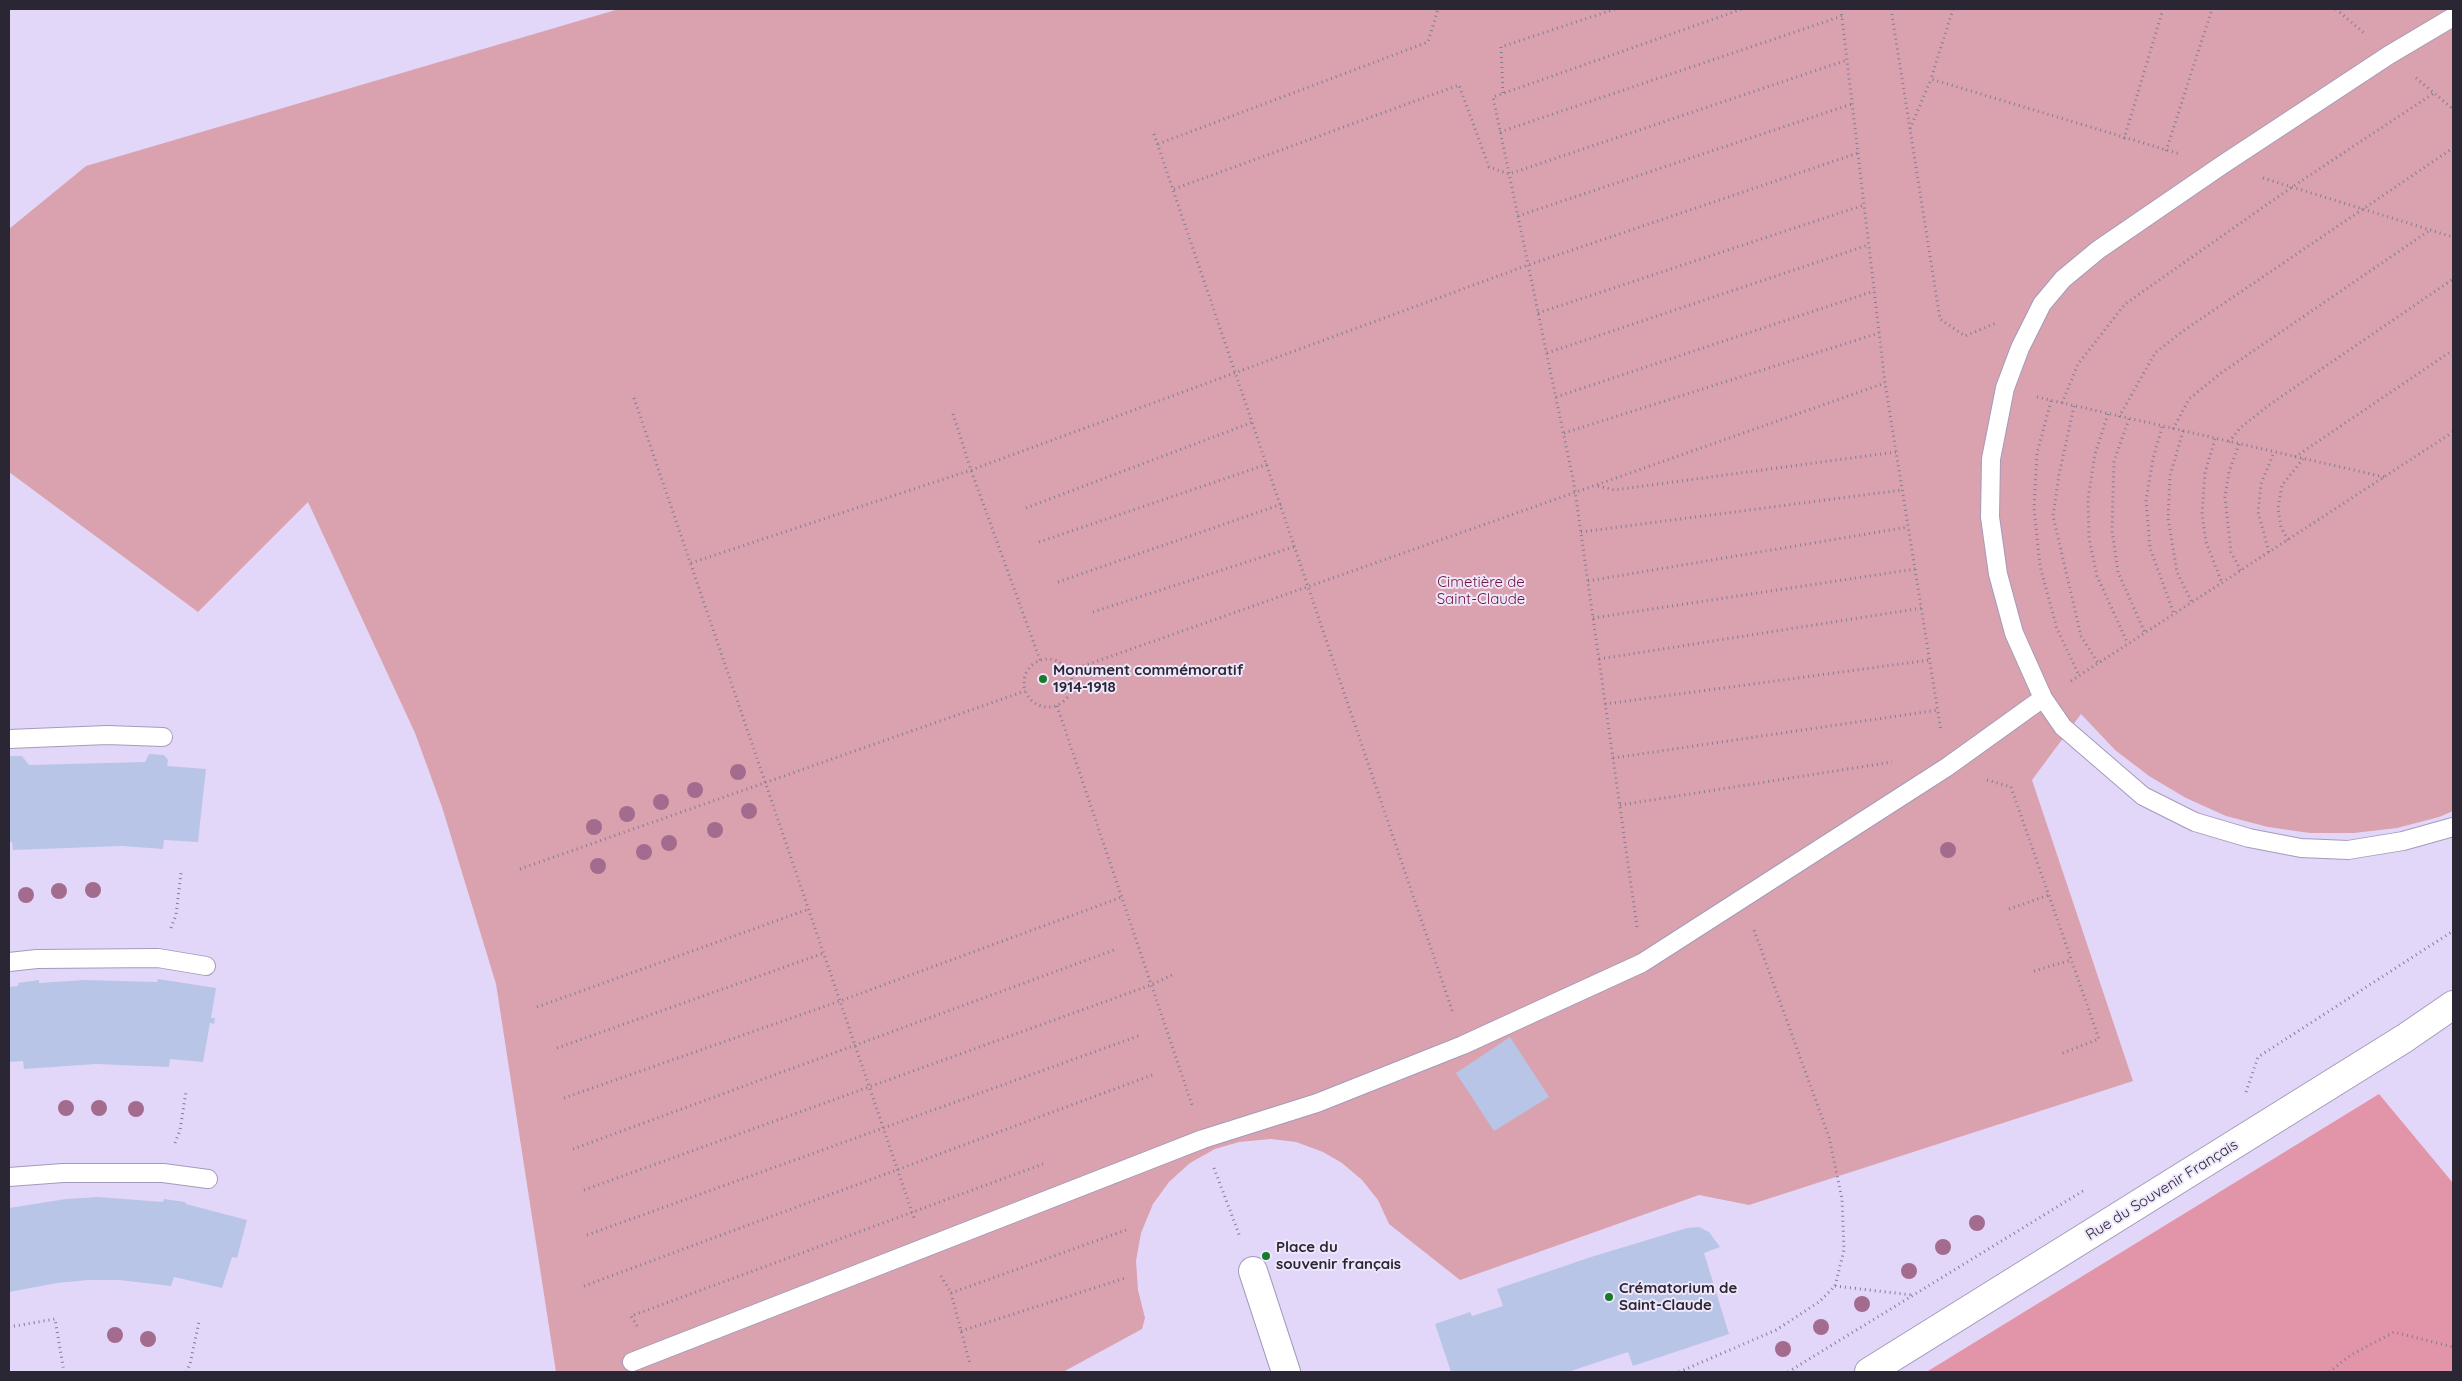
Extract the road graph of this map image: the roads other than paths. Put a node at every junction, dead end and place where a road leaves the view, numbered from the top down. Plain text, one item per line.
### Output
1 (2453, 17) edge
2 (2043, 698) junction
3 (164, 737) dead end
4 (9, 739) edge
5 (2453, 827) edge
6 (9, 962) edge
7 (206, 966) dead end
8 (2453, 1005) edge
9 (9, 1177) edge
10 (208, 1179) dead end
11 (1253, 1271) road end
12 (632, 1362) dead end
13 (1286, 1372) edge
14 (1868, 1372) edge

1 - 2 lane
2 - 5 lane
2 - 12 lane
3 - 4 lane
6 - 7 lane
8 - 14 street, Rue du Souvenir Français
9 - 10 lane
11 - 13 street

